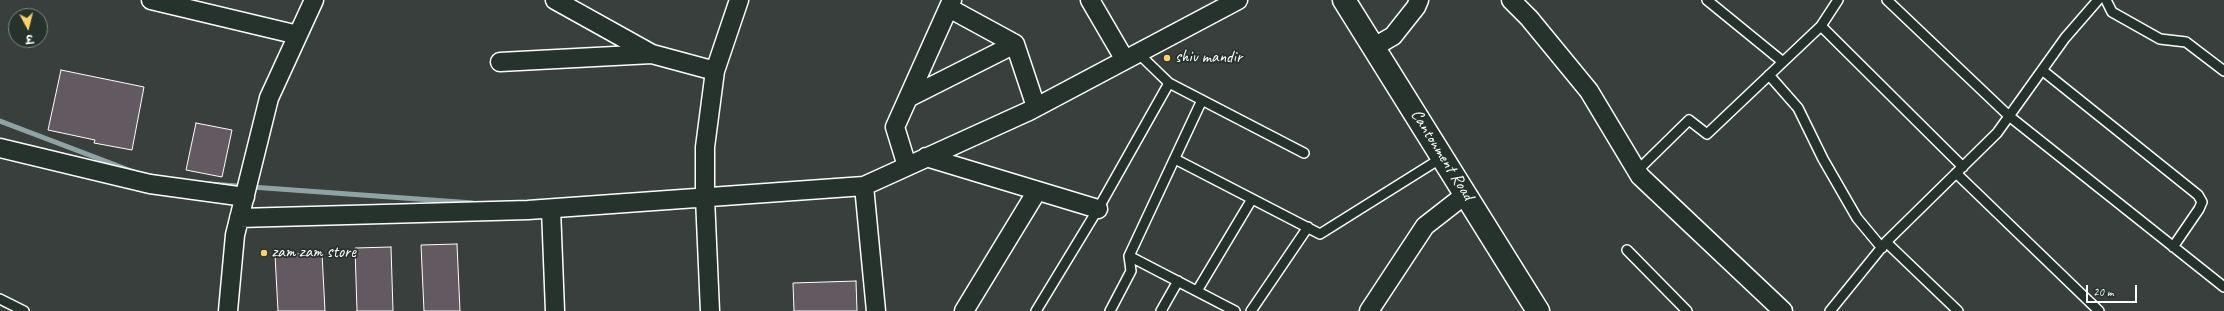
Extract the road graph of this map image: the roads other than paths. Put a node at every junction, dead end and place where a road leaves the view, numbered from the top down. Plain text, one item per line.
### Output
1 (151, 0) edge
2 (314, 0) edge
3 (555, 0) edge
4 (739, 0) edge
5 (1090, 0) edge
6 (1238, 0) edge
7 (1344, 0) edge
8 (1419, 0) edge
9 (1511, 0) edge
10 (1707, 0) edge
11 (1838, 0) edge
12 (1887, 0) edge
13 (2098, 0) edge
14 (2106, 0) edge
15 (950, 4) edge
16 (1820, 26) junction
17 (298, 35) junction
18 (1015, 44) junction
19 (1374, 47) junction
20 (652, 54) junction
21 (1131, 56) junction
22 (500, 62) dead end
23 (1783, 62) junction
24 (2042, 70) junction
25 (715, 71) junction
26 (2224, 71) edge
27 (1769, 75) junction
28 (1169, 83) junction
29 (908, 98) junction
30 (1202, 100) junction
31 (1036, 107) junction
32 (2009, 116) junction
33 (0, 148) edge
34 (1304, 153) dead end
35 (926, 157) junction
36 (1443, 157) junction
37 (1174, 159) junction
38 (907, 166) junction
39 (1959, 170) junction
40 (1637, 172) junction
41 (864, 186) junction
42 (1037, 191) junction
43 (1466, 194) junction
44 (245, 197) junction
45 (705, 198) junction
46 (1252, 199) junction
47 (550, 209) junction
48 (1098, 209) junction
49 (239, 218) junction
50 (1308, 227) junction
51 (1884, 245) junction
52 (2173, 247) junction
53 (1627, 250) dead end
54 (1129, 256) junction
55 (1178, 281) junction
56 (2224, 287) edge
57 (1197, 291) junction
58 (0, 299) edge
59 (24, 311) edge
60 (228, 311) edge
61 (555, 311) edge
62 (710, 311) edge
63 (876, 311) edge
64 (964, 311) edge
65 (1036, 311) edge
66 (1110, 311) edge
67 (1161, 311) edge
68 (1234, 311) edge
69 (1251, 311) edge
70 (1369, 311) edge
71 (1538, 311) edge
72 (1687, 311) edge
73 (1783, 311) edge
74 (1830, 311) edge
75 (1958, 311) edge
76 (2099, 311) edge

1 - 17 street
2 - 17 street
3 - 20 street
4 - 25 street
5 - 21 street
6 - 21 street
7 - 19 street, Cantonment Road
8 - 19 street
9 - 40 street
10 - 23 lane
11 - 16 lane
12 - 32 lane
13 - 24 lane
14 - 26 lane
15 - 18 street
15 - 29 street
16 - 23 lane
16 - 39 lane
17 - 44 street
18 - 29 street
18 - 31 street
19 - 36 street, Cantonment Road
20 - 22 street
20 - 25 street
21 - 28 lane
21 - 31 street
23 - 27 lane
24 - 32 lane
24 - 52 lane
25 - 45 street
27 - 40 lane
27 - 51 lane
28 - 30 lane
28 - 48 lane
29 - 38 street
30 - 34 lane
30 - 37 lane
31 - 35 street
32 - 39 lane
32 - 52 lane
33 - 44 street
35 - 38 street
35 - 42 street
36 - 43 street, Cantonment Road
36 - 50 lane
37 - 46 lane
37 - 54 lane
38 - 41 street
39 - 51 lane
39 - 76 lane
40 - 73 street
41 - 45 street
41 - 63 street
42 - 48 street
42 - 64 street
43 - 70 street
43 - 71 street, Cantonment Road
44 - 49 street
45 - 47 street
45 - 62 street
46 - 50 lane
46 - 57 lane
47 - 49 street
47 - 61 street
48 - 65 lane
49 - 60 street
50 - 69 lane
51 - 74 lane
51 - 75 lane
52 - 56 lane
53 - 72 lane
54 - 55 lane
54 - 66 lane
55 - 57 lane
55 - 67 lane
57 - 68 lane
58 - 59 lane

